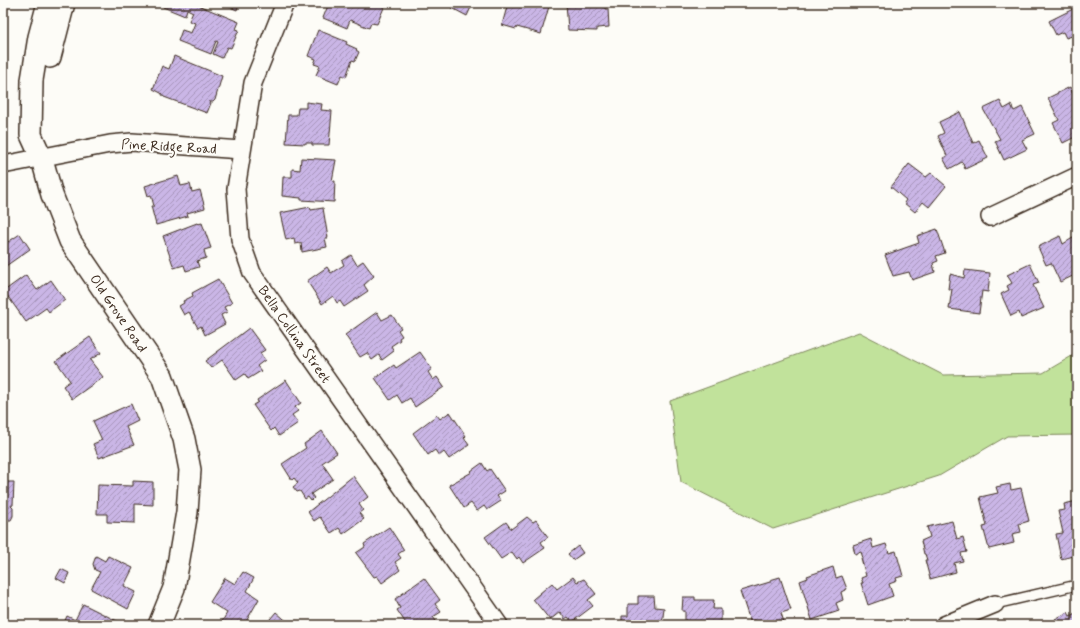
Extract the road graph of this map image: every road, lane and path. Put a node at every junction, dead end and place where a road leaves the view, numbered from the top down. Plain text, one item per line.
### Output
1 (48, 3) edge
2 (64, 3) edge
3 (285, 3) edge
4 (241, 150) junction
5 (42, 159) junction
6 (3, 165) edge
7 (1077, 176) edge
8 (990, 217) dead end
9 (1077, 585) edge
10 (995, 604) joint
11 (159, 625) edge
12 (499, 625) edge
13 (944, 625) edge

1 - 5 street, Old Grove Road
2 - 5 street, Old Grove Road
3 - 4 street, Bella Collina Street
4 - 5 street, Pine Ridge Road
4 - 12 street, Bella Collina Street
5 - 6 street, Pine Ridge Road
5 - 11 street, Old Grove Road
7 - 8 street
9 - 10 lane
10 - 13 street

